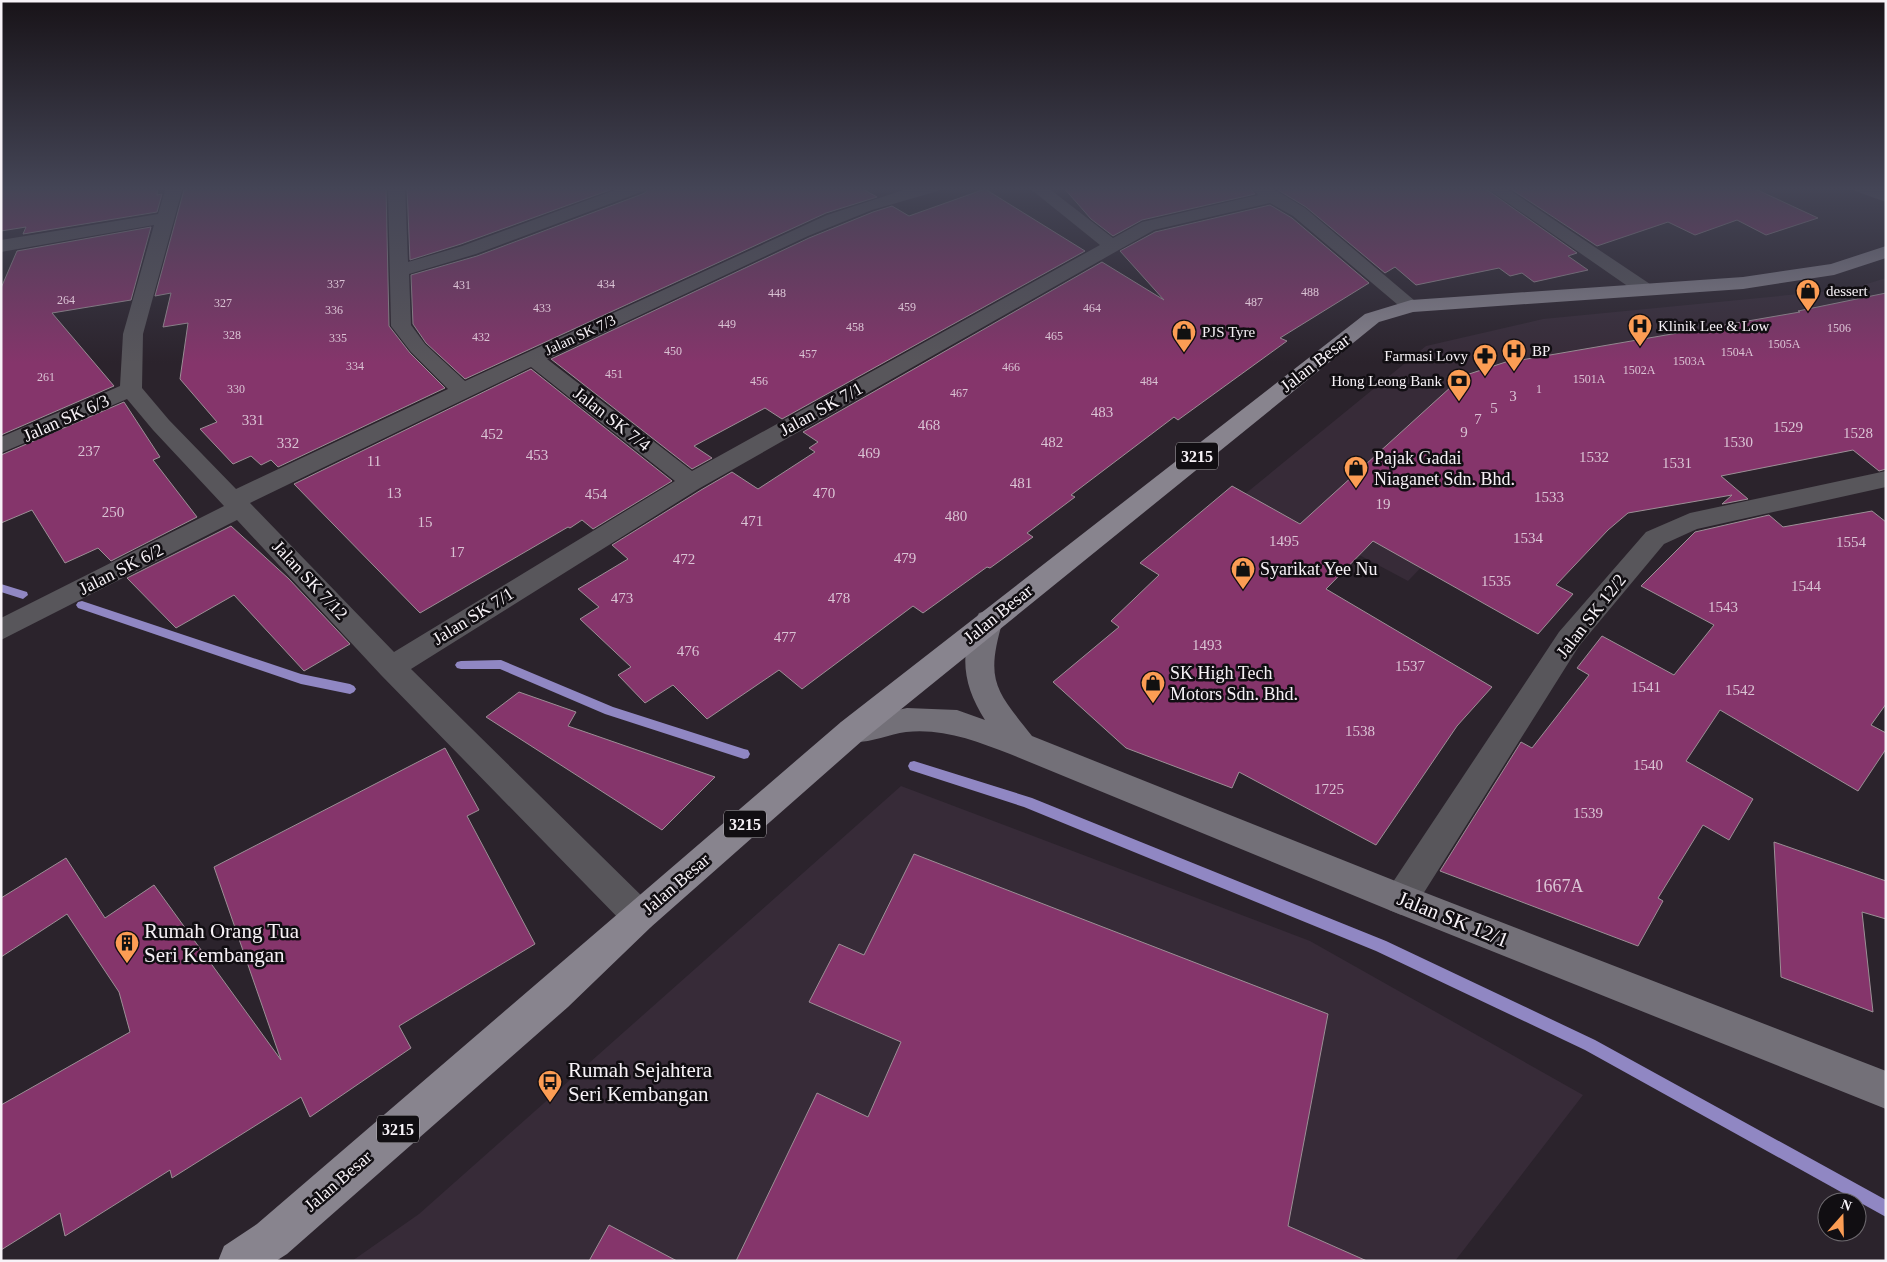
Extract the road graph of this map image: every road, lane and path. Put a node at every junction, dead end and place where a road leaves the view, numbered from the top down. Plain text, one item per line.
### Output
1 (158, 246) edge
2 (398, 246) edge
3 (480, 246) edge
4 (774, 246) edge
5 (1112, 246) edge
6 (1322, 246) edge
7 (1581, 246) edge
8 (1886, 252) edge
9 (399, 271) junction
10 (1646, 290) junction
11 (1400, 309) junction
12 (532, 357) junction
13 (131, 389) junction
14 (462, 390) junction
15 (1, 446) edge
16 (691, 482) junction
17 (1882, 483) edge
18 (238, 504) junction
19 (989, 620) junction
20 (1, 630) edge
21 (391, 667) junction
22 (852, 731) junction
23 (1021, 745) junction
24 (1401, 899) junction
25 (639, 916) junction
26 (1886, 1090) edge
27 (239, 1261) edge

1 - 13 street
2 - 9 street
3 - 9 street
4 - 12 street, Jalan SK 7/3
5 - 16 street, Jalan SK 7/1
6 - 11 street
7 - 10 street
8 - 10 main road, Jalan Besar / 3215
9 - 14 street
10 - 11 main road, Jalan Besar / 3215
11 - 19 main road, Jalan Besar / 3215
12 - 14 street, Jalan SK 7/3
12 - 16 street, Jalan SK 7/4
13 - 15 street, Jalan SK 6/3
13 - 18 street, Jalan SK 7/12
14 - 18 street, Jalan SK 7/3
16 - 21 street, Jalan SK 7/1
17 - 24 street, Jalan SK 12/2
18 - 20 street, Jalan SK 6/2
18 - 21 street, Jalan SK 7/12
19 - 22 main road, Jalan Besar / 3215
19 - 23 main road
21 - 25 street, Jalan SK 7/12
22 - 23 main road, Jalan SK 12/1
22 - 25 main road, Jalan Besar / 3215
23 - 24 main road, Jalan SK 12/1
24 - 26 main road, Jalan SK 12/1
25 - 27 main road, Jalan Besar / 3215

